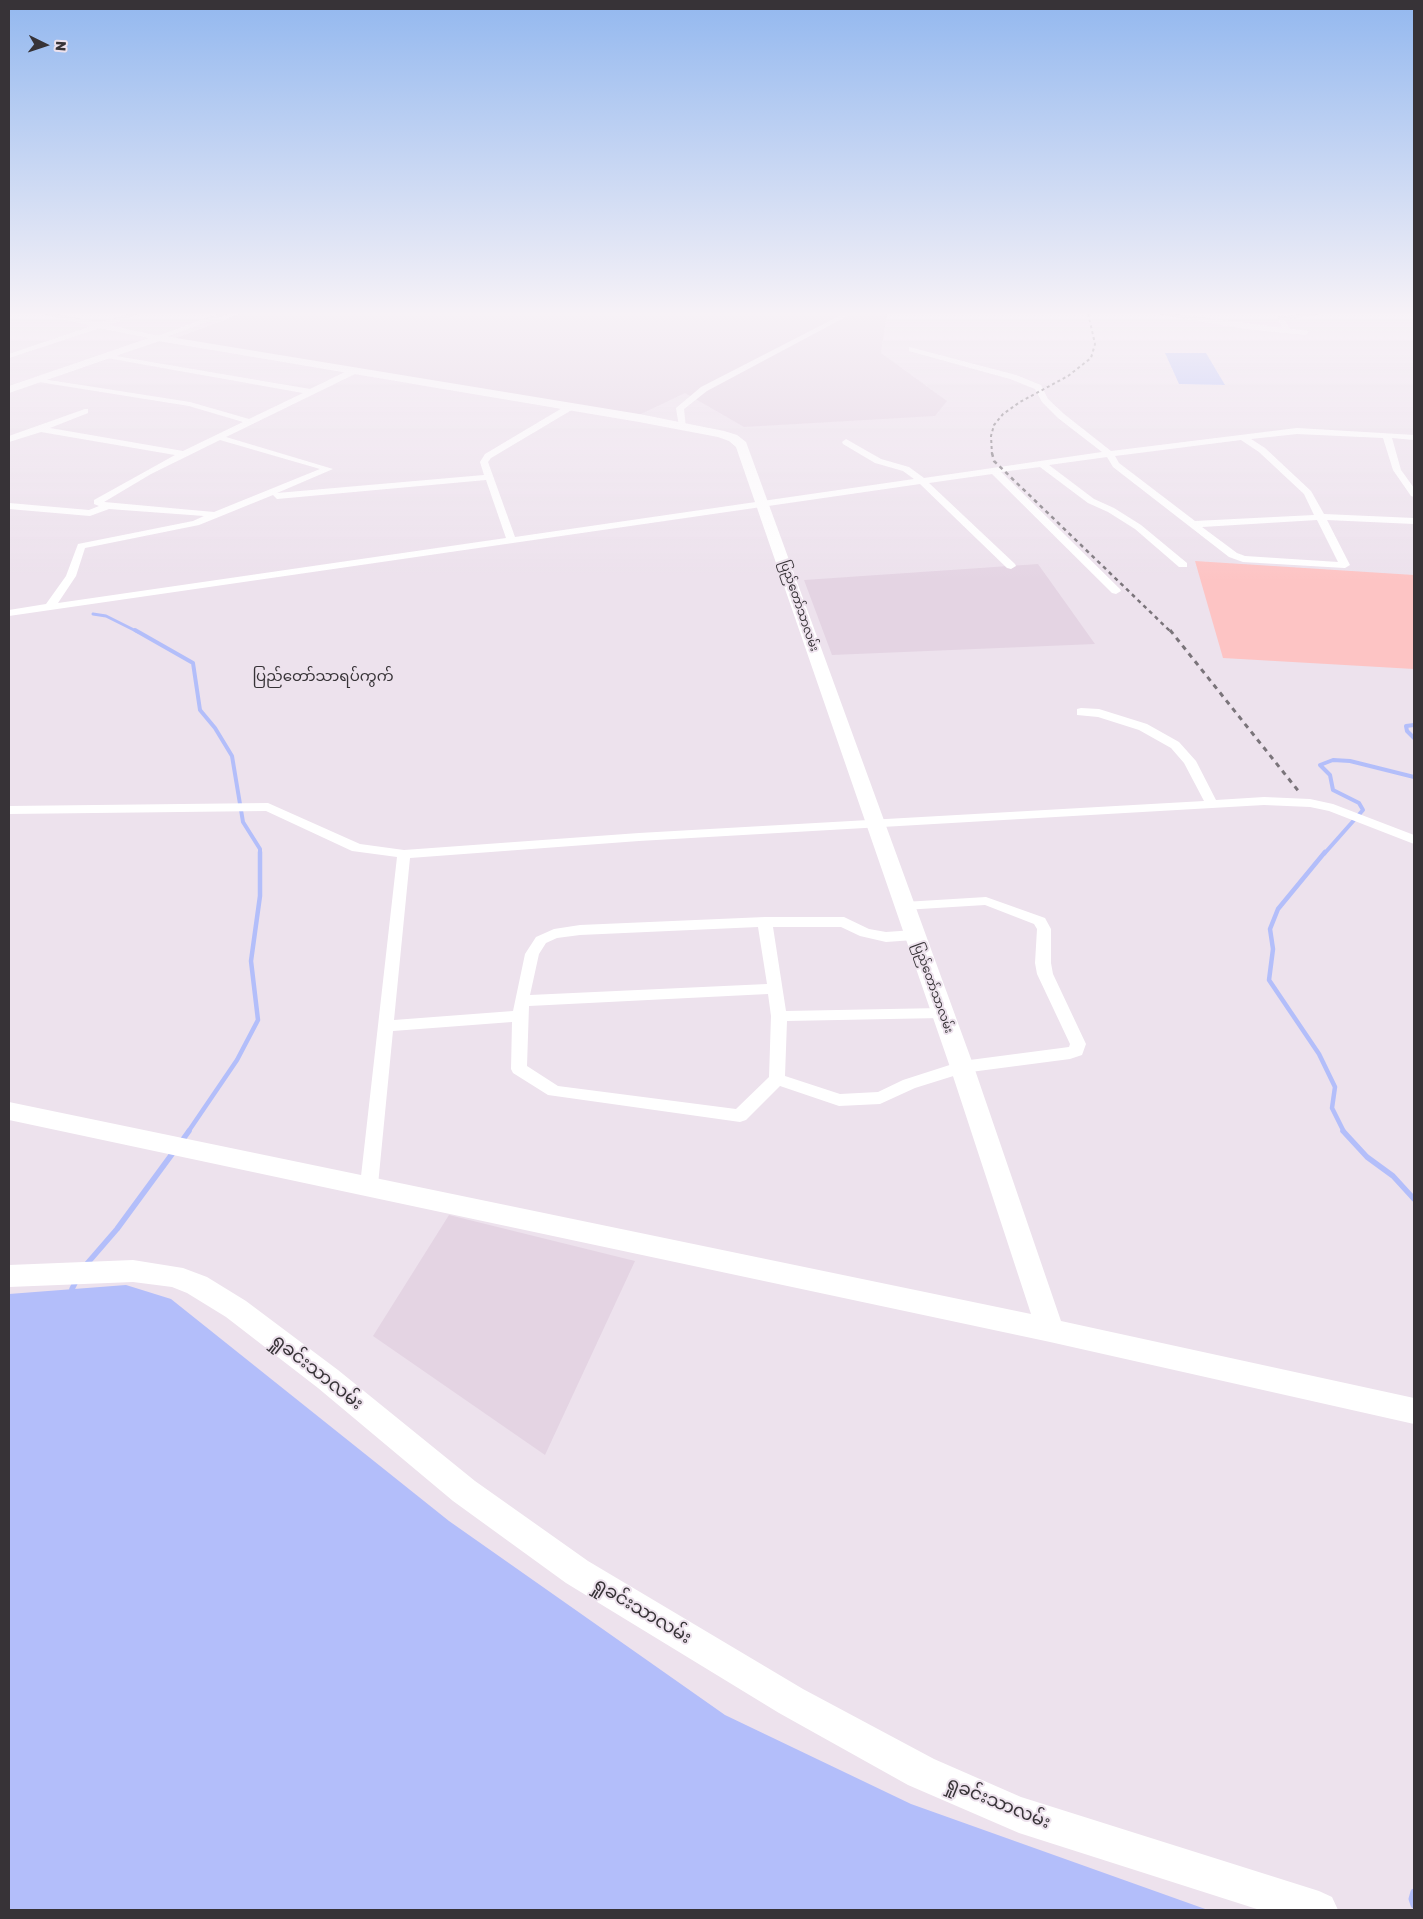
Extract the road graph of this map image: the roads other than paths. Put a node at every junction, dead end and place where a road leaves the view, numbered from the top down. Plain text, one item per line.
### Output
1 (179, 403) edge
2 (289, 403) edge
3 (551, 403) edge
4 (687, 403) edge
5 (1048, 403) edge
6 (572, 406) junction
7 (85, 412) dead end
8 (250, 422) junction
9 (684, 426) junction
10 (41, 429) junction
11 (1386, 434) junction
12 (218, 437) junction
13 (1414, 437) edge
14 (1243, 438) junction
15 (9, 439) edge
16 (846, 442) dead end
17 (183, 454) junction
18 (1109, 454) junction
19 (1044, 466) junction
20 (995, 472) junction
21 (1401, 475) junction
22 (1414, 476) edge
23 (489, 478) junction
24 (923, 482) junction
25 (1414, 494) edge
26 (263, 498) junction
27 (9, 506) edge
28 (108, 506) junction
29 (763, 506) junction
30 (218, 514) junction
31 (1322, 518) junction
32 (1414, 521) edge
33 (1195, 524) junction
34 (512, 541) junction
35 (1183, 565) dead end
36 (1011, 566) dead end
37 (1116, 591) dead end
38 (50, 607) junction
39 (9, 613) edge
40 (1081, 712) dead end
41 (1212, 804) junction
42 (9, 810) edge
43 (875, 824) junction
44 (1414, 840) edge
45 (404, 854) junction
46 (904, 906) junction
47 (765, 922) junction
48 (914, 935) junction
49 (776, 989) junction
50 (521, 1009) junction
51 (941, 1013) junction
52 (779, 1016) junction
53 (385, 1026) junction
54 (962, 1067) junction
55 (777, 1079) junction
56 (9, 1111) edge
57 (369, 1185) junction
58 (21, 1275) edge
59 (1050, 1330) junction
60 (1414, 1411) edge
61 (1319, 1910) edge

1 - 8 street
2 - 8 street
3 - 6 street, ပြည်တော်သာလမ်း
4 - 9 street
5 - 18 street
6 - 9 street, ပြည်တော်သာလမ်း
6 - 23 street
7 - 10 street
8 - 12 street
9 - 29 street, ပြည်တော်သာလမ်း
10 - 15 street
10 - 17 street
11 - 13 street
11 - 14 street
11 - 21 street
12 - 17 street
12 - 26 street
14 - 18 street
14 - 31 street
16 - 24 street
17 - 28 street
18 - 19 street
18 - 33 street
19 - 20 street
19 - 35 street
20 - 24 street
20 - 37 street
21 - 22 street
21 - 25 street
23 - 26 street
23 - 34 street
24 - 29 street
24 - 36 street
26 - 30 street
27 - 28 street
28 - 30 street
29 - 34 street
29 - 43 street, ပြည်တော်သာလမ်း
30 - 38 street
31 - 32 street
31 - 33 street
31 - 33 street
34 - 38 street
38 - 39 street
40 - 41 street
41 - 43 street
41 - 44 street
42 - 45 street
43 - 45 street
43 - 46 street, ပြည်တော်သာလမ်း
45 - 53 street
46 - 48 street, ပြည်တော်သာလမ်း
46 - 54 street
47 - 48 street
47 - 49 street
47 - 50 street
48 - 51 street, ပြည်တော်သာလမ်း
49 - 50 street
49 - 52 street
50 - 53 street
50 - 55 street
51 - 52 street
51 - 54 street, ပြည်တော်သာလမ်း
52 - 55 street
53 - 57 street
54 - 55 street
54 - 59 street, ပြည်တော်သာလမ်း
56 - 57 street
57 - 59 street
58 - 61 street, ရှုခင်းသာလမ်း
59 - 60 street

